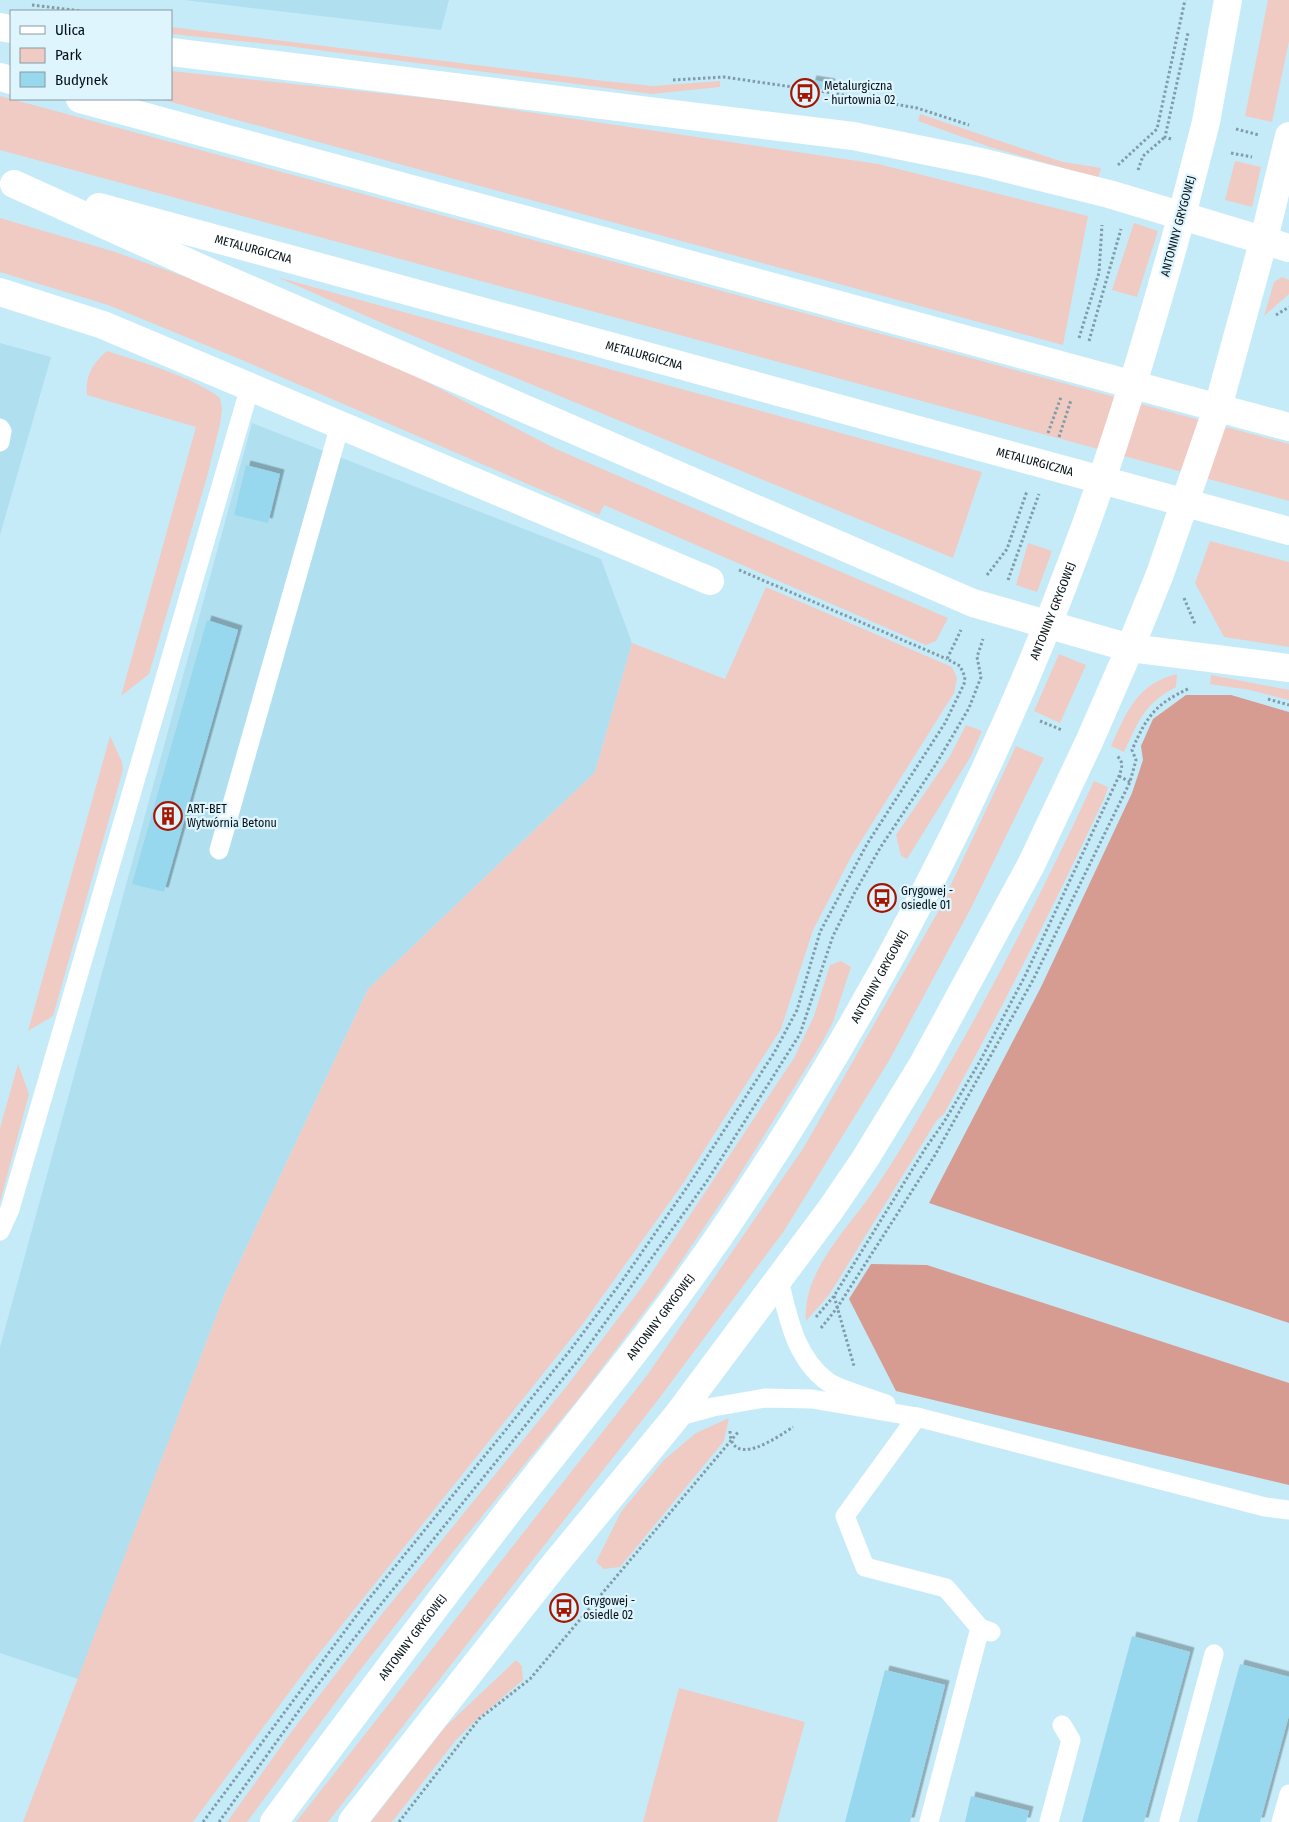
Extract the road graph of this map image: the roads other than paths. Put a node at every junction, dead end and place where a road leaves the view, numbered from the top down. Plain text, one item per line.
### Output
1 (1228, 0) edge
2 (172, 52) edge
3 (84, 100) edge
4 (1289, 136) edge
5 (7, 182) edge
6 (1182, 215) junction
7 (1277, 244) edge
8 (0, 292) edge
9 (250, 387) junction
10 (340, 425) junction
11 (1289, 427) edge
12 (0, 428) edge
13 (0, 442) edge
14 (1289, 531) edge
15 (710, 581) dead end
16 (1048, 624) junction
17 (1130, 648) junction
18 (1289, 668) edge
19 (219, 850) dead end
20 (0, 1231) edge
21 (779, 1280) junction
22 (676, 1417) junction
23 (917, 1417) junction
24 (1289, 1510) edge
25 (1214, 1654) dead end
26 (1062, 1725) dead end
27 (1289, 1794) edge
28 (274, 1822) edge
29 (352, 1822) edge
30 (929, 1822) edge
31 (1050, 1822) edge
32 (1169, 1822) edge
33 (1282, 1822) edge

1 - 6 street, ANTONINY GRYGOWEJ
2 - 6 street
3 - 11 street
4 - 7 street
5 - 14 street, METALURGICZNA
5 - 16 street
6 - 7 street
6 - 16 street, ANTONINY GRYGOWEJ
7 - 17 street
8 - 9 street
9 - 10 street
9 - 20 lane
10 - 15 street
10 - 19 lane
12 - 13 lane
16 - 17 street
16 - 28 street, ANTONINY GRYGOWEJ
17 - 18 street
17 - 21 street
21 - 22 street
21 - 23 lane
22 - 23 lane
22 - 29 street
23 - 24 lane
23 - 30 lane
25 - 32 lane
26 - 31 lane
27 - 33 lane

